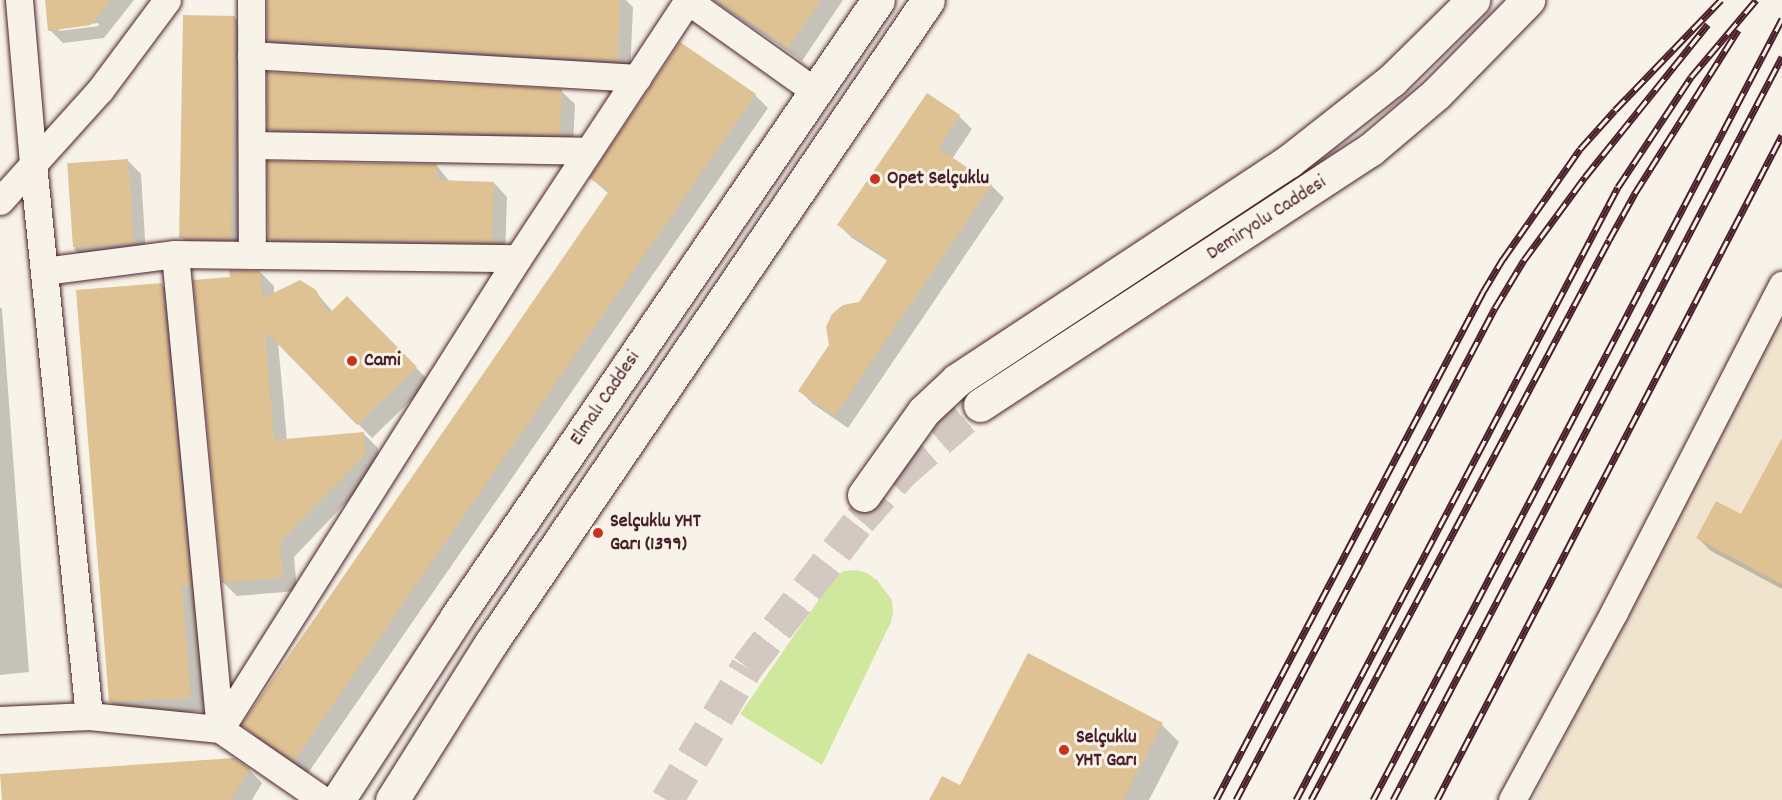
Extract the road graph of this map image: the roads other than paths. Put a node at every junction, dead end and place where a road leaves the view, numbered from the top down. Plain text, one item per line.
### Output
1 (19, 0) edge
2 (143, 0) edge
3 (168, 0) edge
4 (251, 0) edge
5 (688, 0) edge
6 (878, 0) edge
7 (928, 0) edge
8 (1473, 0) edge
9 (1527, 0) edge
10 (146, 27) junction
11 (251, 55) junction
12 (637, 78) junction
13 (816, 92) junction
14 (252, 145) junction
15 (588, 151) junction
16 (33, 164) junction
17 (0, 201) edge
18 (175, 254) junction
19 (252, 255) junction
20 (518, 258) junction
21 (44, 271) junction
22 (1782, 285) edge
23 (980, 405) tunnel mouth
24 (864, 495) dead end
25 (89, 716) junction
26 (0, 720) edge
27 (220, 729) junction
28 (323, 800) edge
29 (338, 800) edge
30 (392, 800) edge
31 (1512, 800) edge

1 - 16 street
2 - 10 street
3 - 10 street
4 - 11 street
5 - 12 street
5 - 13 street
6 - 13 main road, Elmalı Caddesi
7 - 30 main road
8 - 24 main road
9 - 23 main road, Demiryolu Caddesi
10 - 16 street
11 - 12 street
11 - 14 street
12 - 15 street
13 - 29 main road, Elmalı Caddesi
14 - 15 street
14 - 19 street
15 - 20 street
16 - 17 street
16 - 21 street
18 - 19 street
18 - 21 street
18 - 27 street
19 - 20 street
20 - 27 street
21 - 25 street
22 - 31 street
25 - 26 street
25 - 27 street
27 - 28 street

